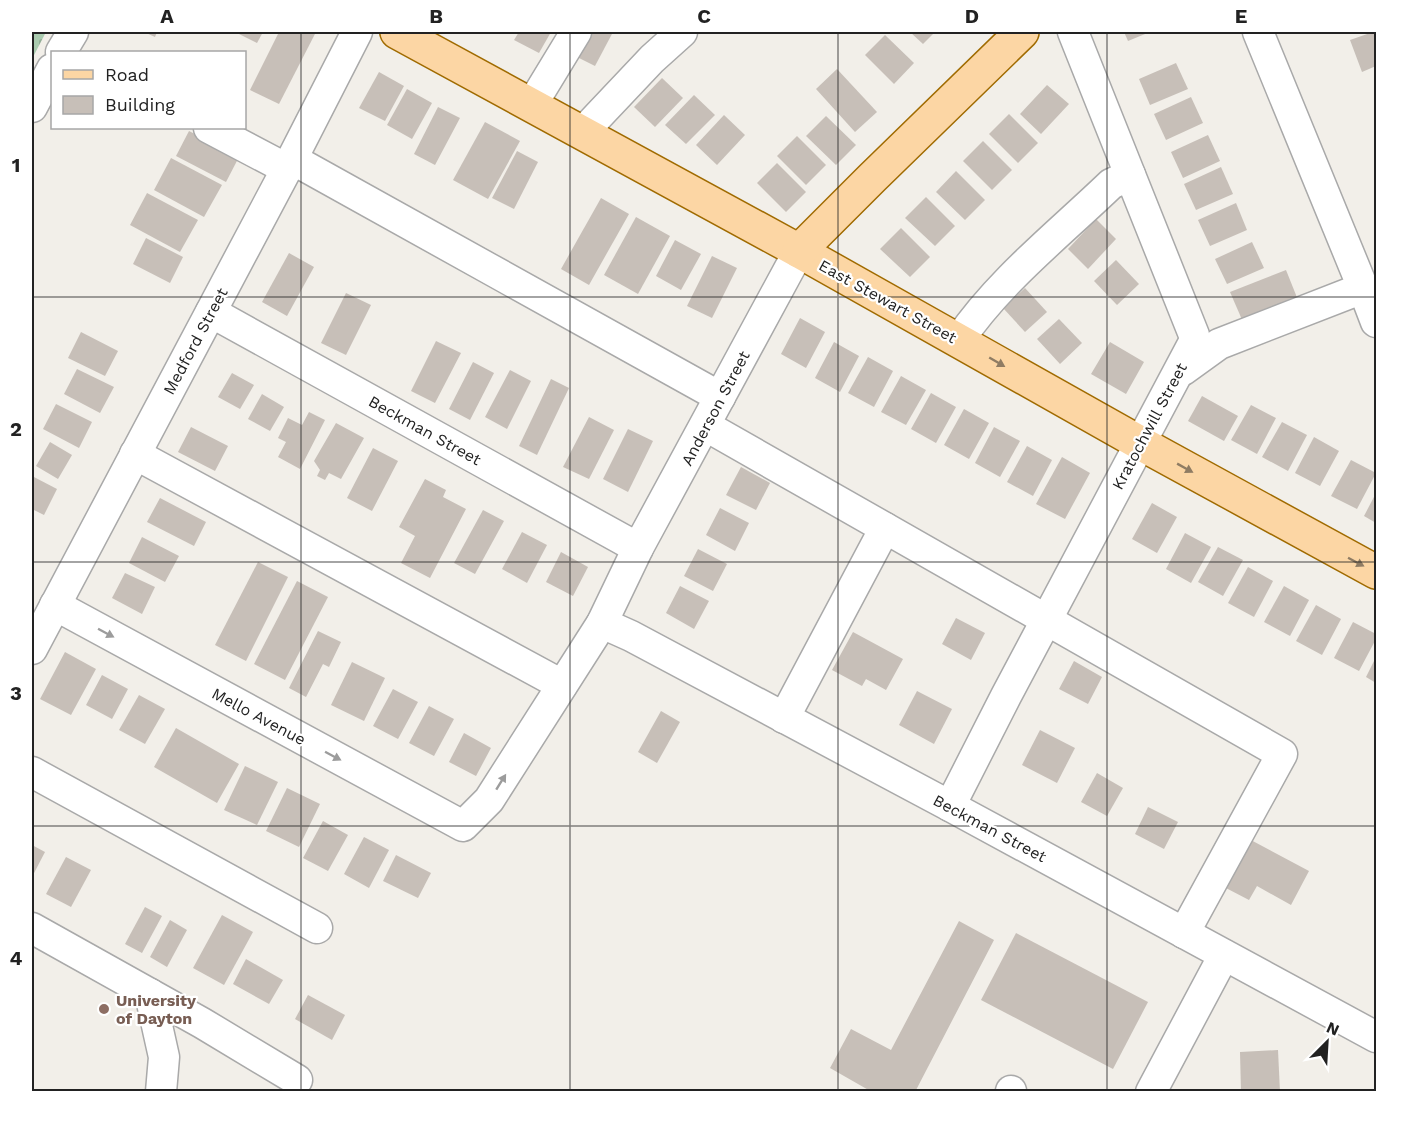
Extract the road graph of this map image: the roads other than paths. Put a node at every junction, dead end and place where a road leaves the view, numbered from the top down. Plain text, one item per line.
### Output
1 (357, 32) edge
2 (397, 32) edge
3 (576, 32) edge
4 (682, 32) edge
5 (1022, 32) edge
6 (1072, 32) edge
7 (1258, 32) edge
8 (51, 74) edge
9 (531, 106) junction
10 (32, 107) edge
11 (211, 129) edge
12 (582, 133) junction
13 (289, 164) junction
14 (1130, 175) junction
15 (800, 252) junction
16 (1363, 288) junction
17 (211, 312) junction
18 (1377, 322) edge
19 (959, 340) junction
20 (1175, 375) junction
21 (720, 397) junction
22 (706, 426) junction
23 (1140, 443) junction
24 (135, 454) junction
25 (885, 528) junction
26 (638, 548) junction
27 (1377, 572) edge
28 (55, 605) junction
29 (1048, 621) junction
30 (602, 623) junction
31 (32, 649) edge
32 (562, 685) junction
33 (784, 718) junction
34 (32, 772) edge
35 (950, 806) junction
36 (463, 826) joint
37 (32, 928) edge
38 (317, 928) dead end
39 (1184, 933) junction
40 (1224, 955) junction
41 (150, 994) junction
42 (1377, 1037) edge
43 (297, 1080) dead end
44 (160, 1092) edge
45 (1151, 1092) edge

1 - 13 street, Medford Street
2 - 9 main road, East Stewart Street
3 - 9 street
4 - 12 street
5 - 15 main road, Anderson Street
6 - 14 street, Kratochwill Street
7 - 16 street
8 - 10 street
9 - 12 main road, East Stewart Street
11 - 13 street
12 - 15 main road, East Stewart Street
13 - 17 street, Medford Street
13 - 21 street
14 - 19 street
14 - 20 street, Kratochwill Street
15 - 19 main road, East Stewart Street
15 - 21 street, Anderson Street
16 - 18 street
16 - 20 street
17 - 24 street, Medford Street
17 - 26 street, Beckman Street
19 -> 23 main road, East Stewart Street
20 - 23 street, Kratochwill Street
21 - 22 street, Anderson Street
22 - 25 street
22 - 26 street, Anderson Street
23 -> 27 main road, East Stewart Street
23 - 29 street, Kratochwill Street
24 - 28 street, Medford Street
24 - 32 street
25 - 29 street
25 - 33 street
26 - 30 street, Anderson Street
28 - 31 street, Medford Street
28 -> 36 street, Mello Avenue
29 - 35 street, Kratochwill Street
29 - 39 street
30 - 32 street, Anderson Street
30 - 33 street, Beckman Street
36 -> 32 street, Anderson Street
33 - 35 street, Beckman Street
34 - 38 street
35 - 39 street, Beckman Street
37 - 41 street
39 - 40 street, Beckman Street
40 - 42 street, Beckman Street
40 - 45 street
41 - 43 street
41 - 44 street

